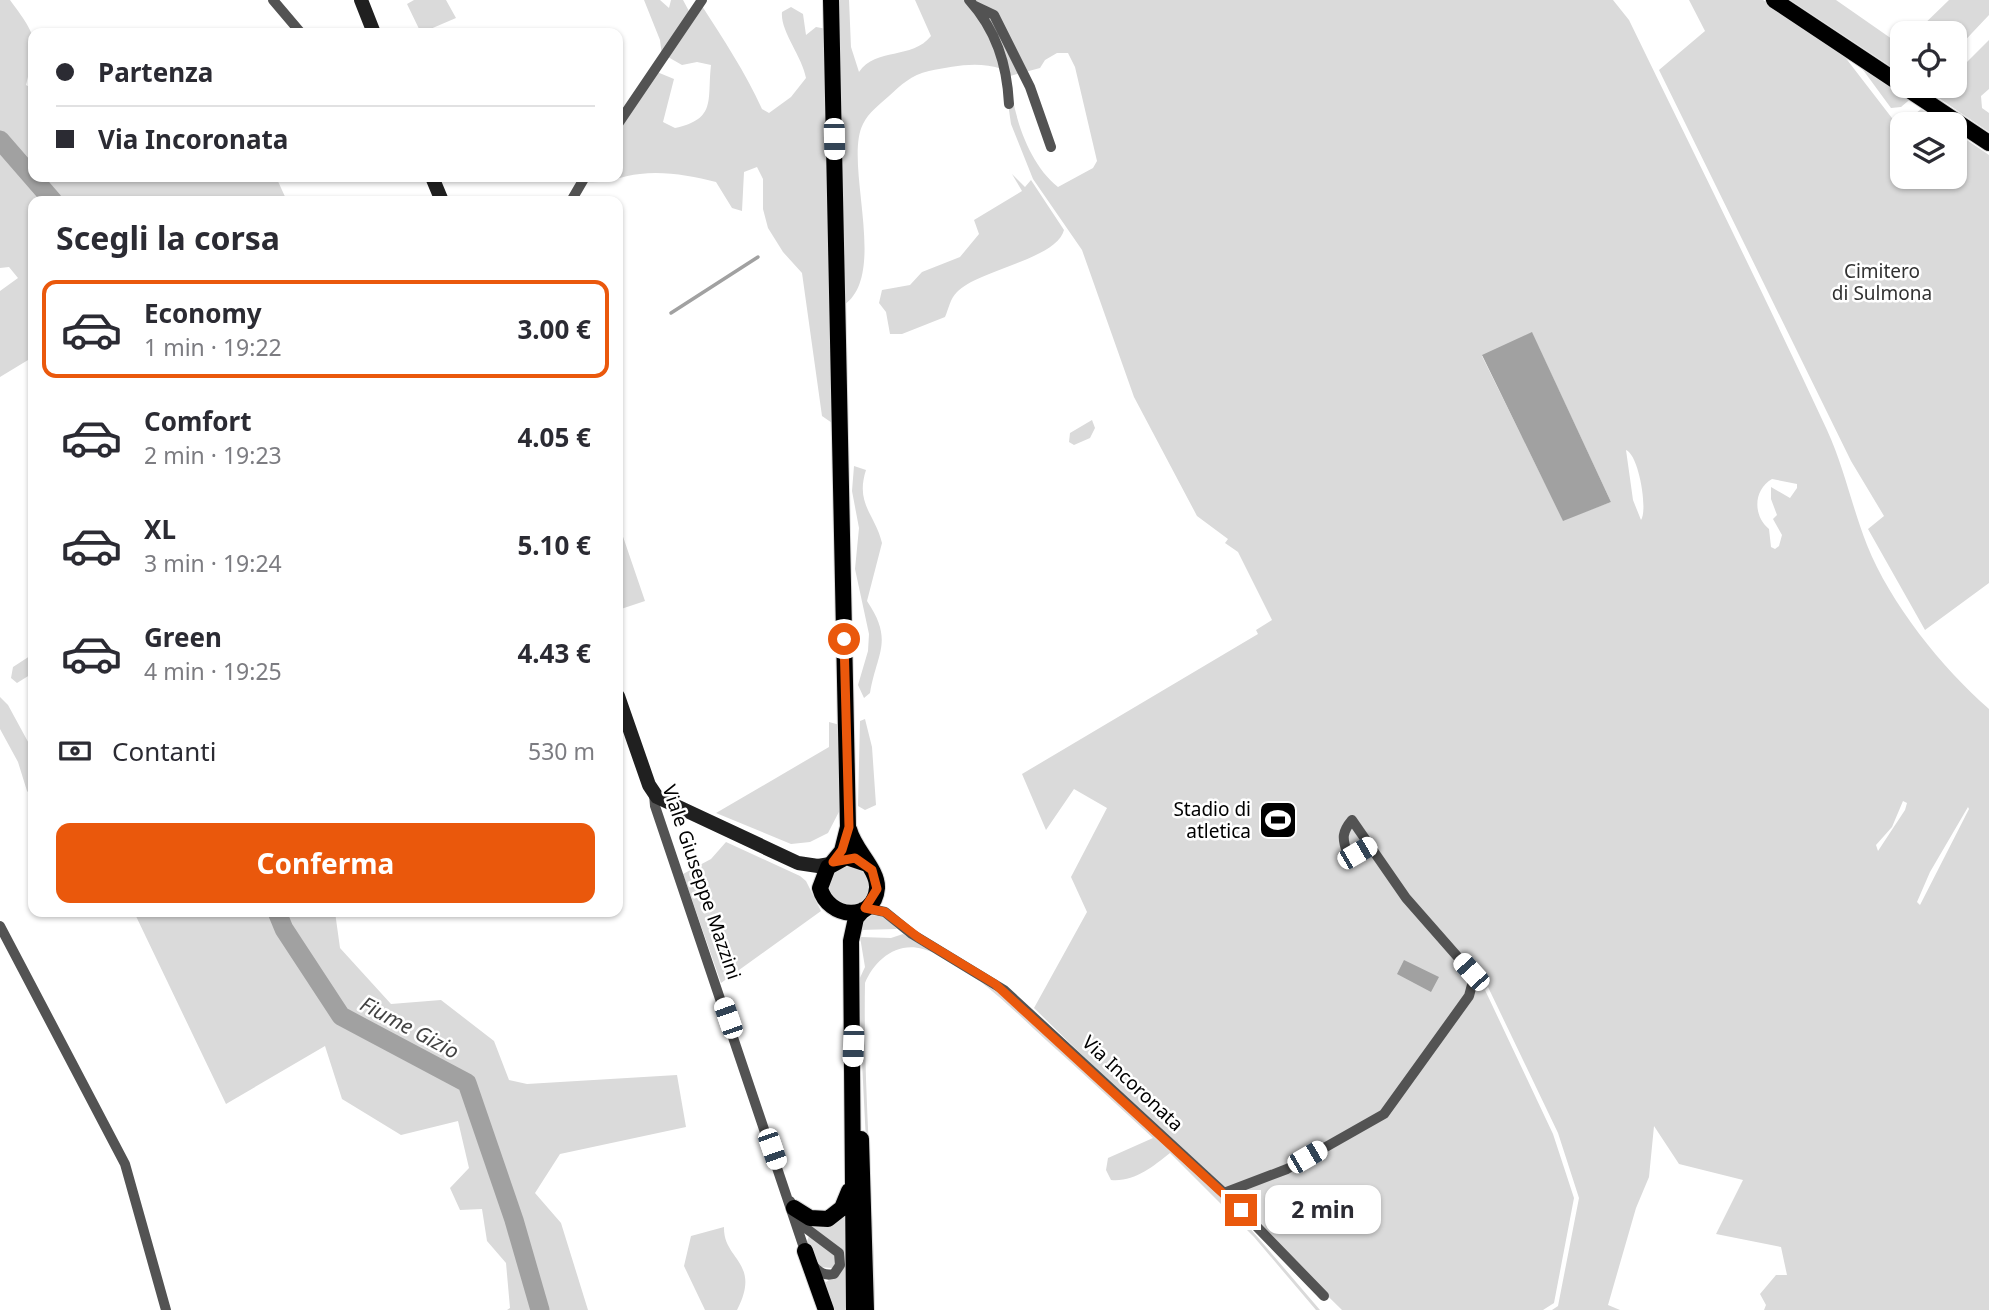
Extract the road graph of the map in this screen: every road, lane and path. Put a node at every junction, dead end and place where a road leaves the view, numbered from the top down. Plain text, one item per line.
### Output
1 (273, 0) edge
2 (361, 0) edge
3 (702, 0) edge
4 (831, 0) edge
5 (1773, 0) edge
6 (972, 3) edge
7 (297, 28) edge
8 (372, 28) edge
9 (1890, 77) edge
10 (1921, 98) edge
11 (1009, 104) dead end
12 (623, 117) edge
13 (1989, 143) edge
14 (1051, 147) dead end
15 (623, 710) edge
16 (654, 794) junction
17 (677, 806) junction
18 (849, 827) junction
19 (663, 828) junction
20 (1370, 846) dead end
21 (798, 863) junction
22 (832, 863) junction
23 (867, 864) junction
24 (877, 889) junction
25 (821, 892) junction
26 (864, 909) junction
27 (836, 910) junction
28 (897, 920) junction
29 (0, 926) edge
30 (851, 941) junction
31 (853, 1046) junction
32 (851, 1185) junction
33 (1224, 1193) junction
34 (792, 1204) junction
35 (805, 1251) junction
36 (1324, 1296) dead end
37 (166, 1310) edge
38 (826, 1310) edge
39 (855, 1310) edge
40 (866, 1310) edge

1 - 7 street
2 - 8 main road
3 - 12 street
4 - 18 main road
5 - 9 main road
6 - 11 street
6 - 14 street
10 - 13 main road
15 - 16 main road, Viale Giuseppe Mazzini
16 - 17 main road
16 - 19 street, Viale Giuseppe Mazzini
17 - 19 street
17 - 21 main road
18 - 22 main road
18 - 23 main road
19 - 34 street, Viale Giuseppe Mazzini
20 - 33 street
21 - 22 main road
21 - 25 main road
22 - 23 main road
22 - 25 main road
23 - 24 main road
24 - 26 main road
24 - 28 street, Via Incoronata
25 - 27 main road
26 - 27 main road
26 - 28 street, Via Incoronata
26 - 30 main road
27 - 30 main road
28 - 33 street, Via Incoronata
29 - 37 street
30 - 31 main road
31 - 32 main road
31 - 40 main road
32 - 34 main road
32 - 39 main road
33 - 36 street, Via Incoronata
34 - 35 street, Viale Giuseppe Mazzini
34 - 35 street, Viale Giuseppe Mazzini
35 - 38 main road

